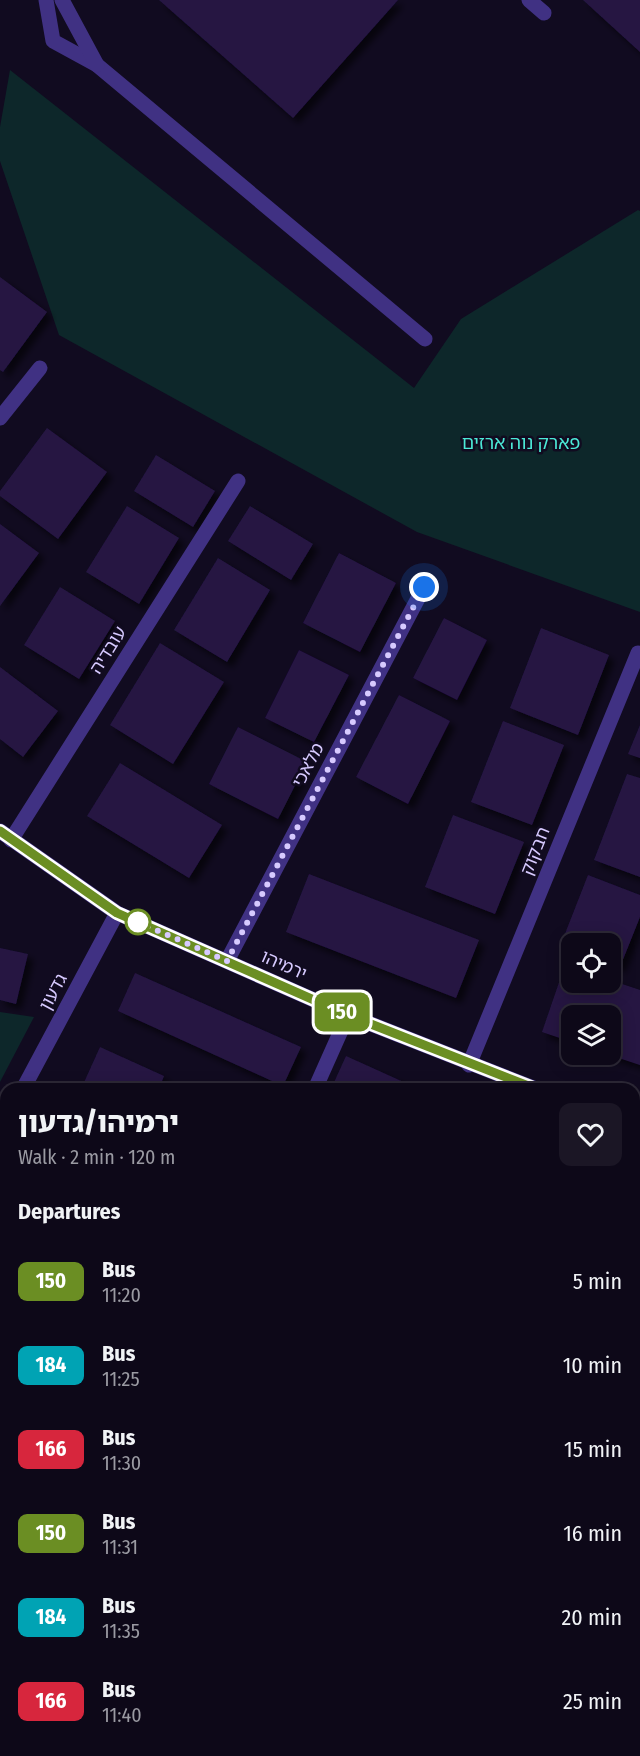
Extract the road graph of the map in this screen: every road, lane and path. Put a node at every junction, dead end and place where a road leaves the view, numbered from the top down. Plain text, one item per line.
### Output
1 (46, 0) edge
2 (62, 0) edge
3 (529, 0) edge
4 (544, 13) dead end
5 (97, 66) junction
6 (425, 339) dead end
7 (40, 368) dead end
8 (0, 418) edge
9 (238, 481) dead end
10 (424, 587) dead end
11 (638, 653) dead end
12 (5, 836) edge
13 (117, 913) junction
14 (227, 961) junction
15 (348, 1015) junction
16 (469, 1065) junction
17 (26, 1083) edge
18 (318, 1083) edge
19 (519, 1083) edge

1 - 5 street
2 - 5 street
3 - 4 street
5 - 6 street
7 - 8 street
9 - 12 street, עובדיה
10 - 14 street, מלאכי
11 - 16 street, חבקוק
12 - 13 street, ירמיהו
13 - 14 street, ירמיהו
13 - 17 street, גדעון
14 - 15 street, ירמיהו
15 - 16 street, ירמיהו
15 - 18 street
16 - 19 street, ירמיהו

